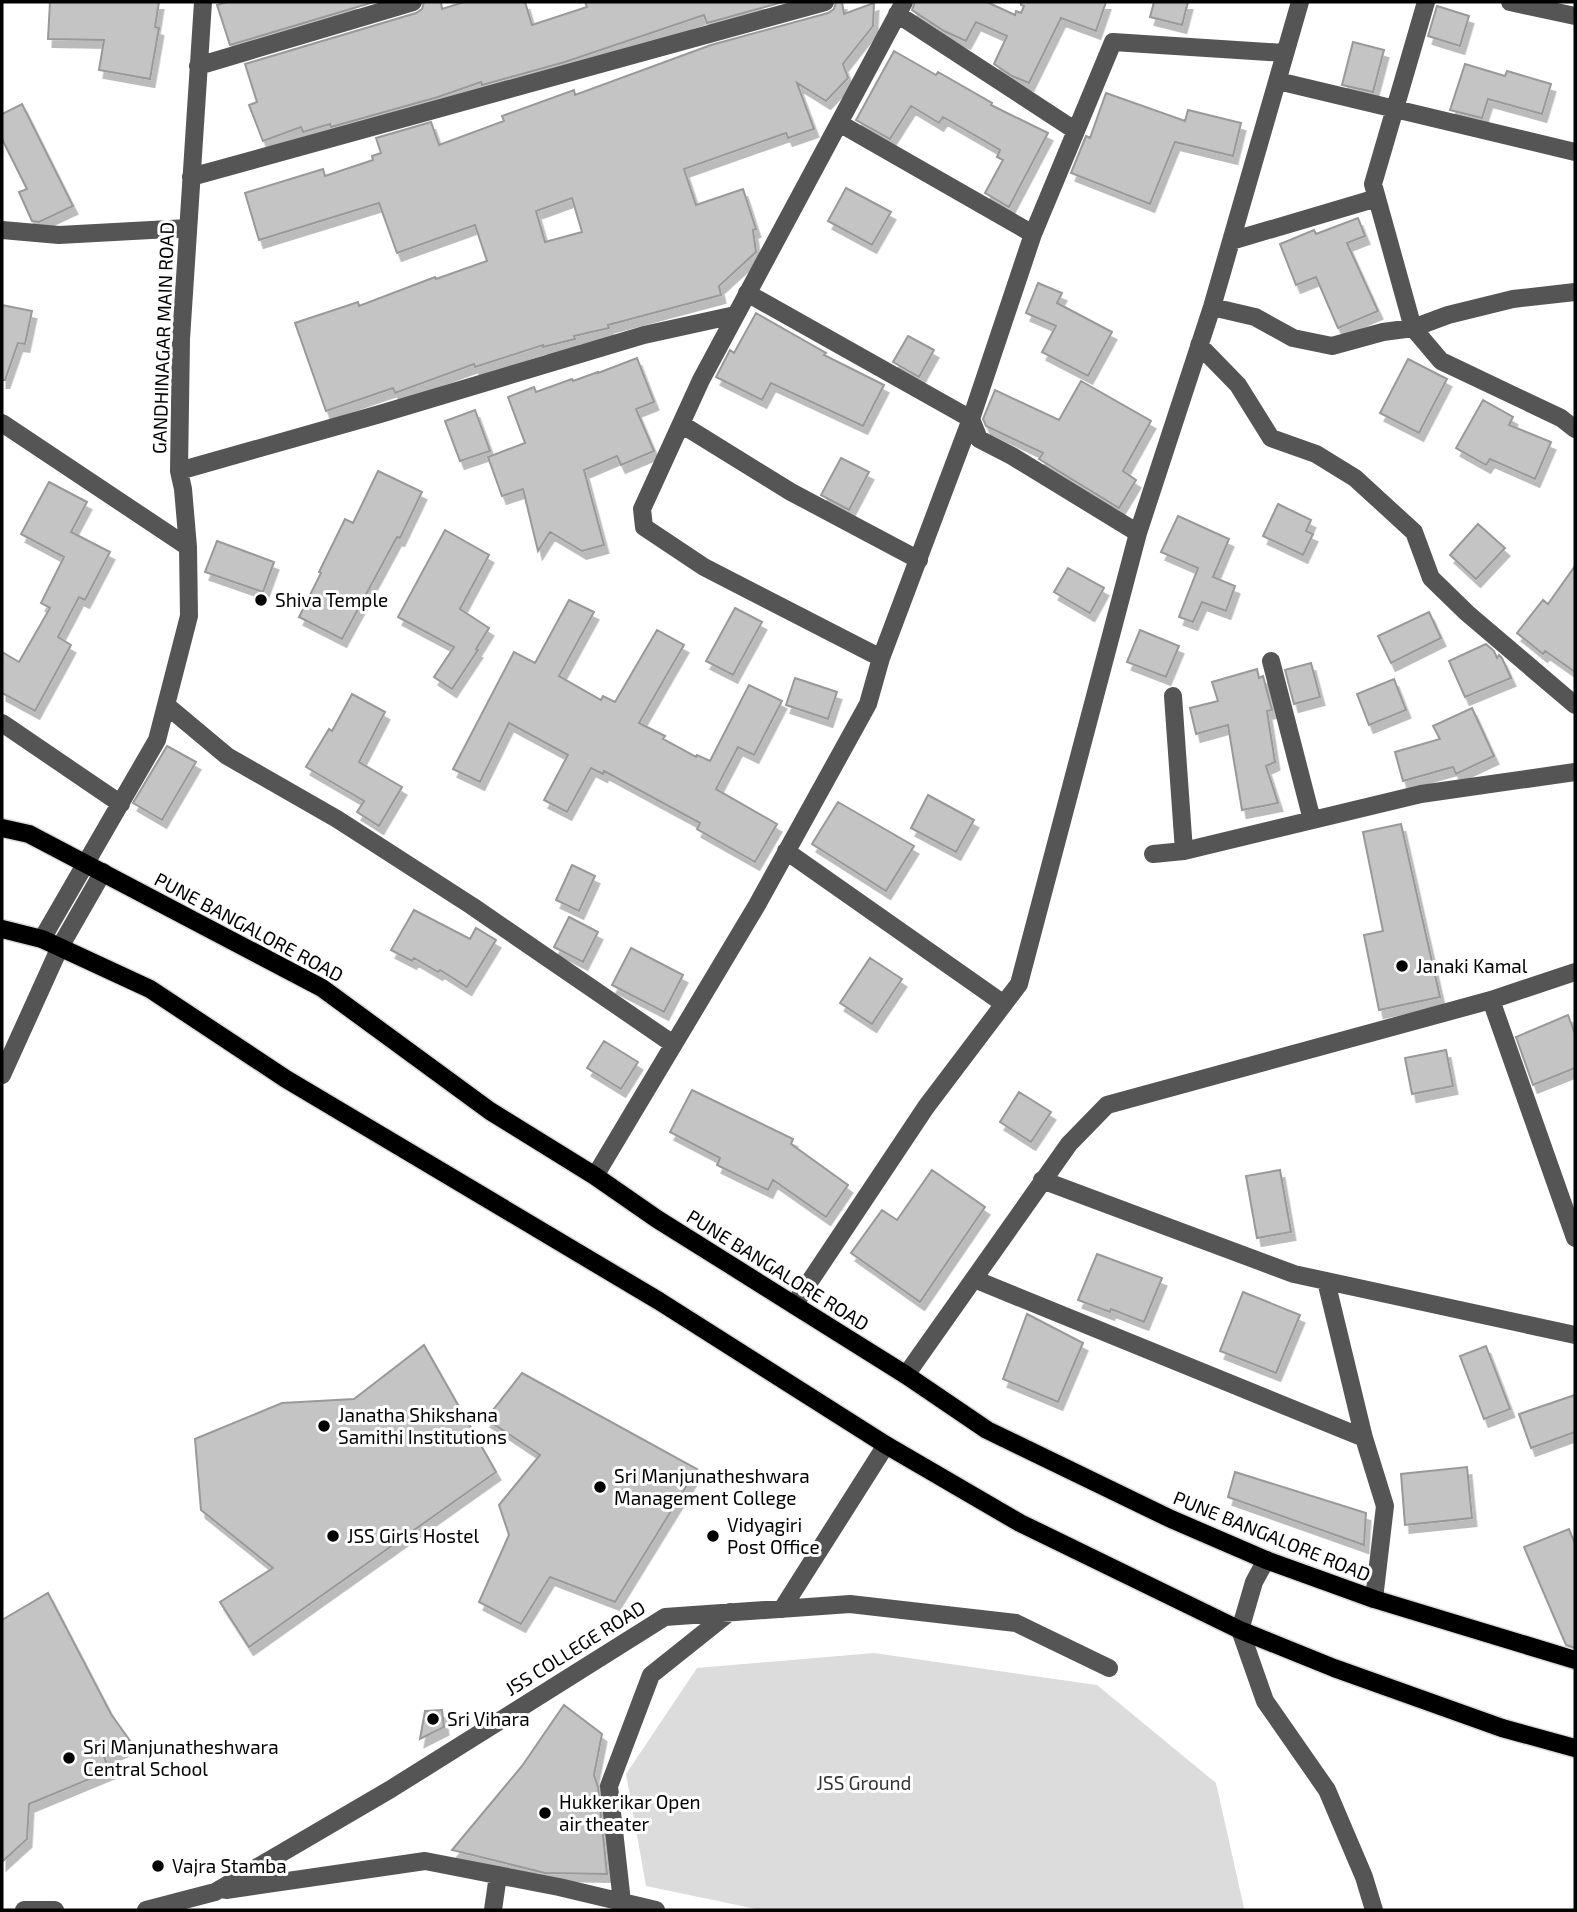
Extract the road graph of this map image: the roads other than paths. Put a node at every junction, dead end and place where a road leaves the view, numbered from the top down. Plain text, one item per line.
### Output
1 (203, 2) edge
2 (413, 2) edge
3 (825, 2) edge
4 (1300, 2) edge
5 (1426, 2) edge
6 (1510, 2) edge
7 (900, 8) edge
8 (1575, 16) edge
9 (1285, 53) junction
10 (198, 66) junction
11 (1278, 81) junction
12 (1395, 110) junction
13 (839, 123) junction
14 (1076, 131) junction
15 (1575, 152) edge
16 (191, 177) junction
17 (1377, 198) junction
18 (188, 228) junction
19 (2, 230) edge
20 (1033, 234) junction
21 (1231, 241) junction
22 (1575, 292) edge
23 (747, 293) junction
24 (1212, 307) junction
25 (735, 315) junction
26 (1413, 328) junction
27 (1199, 345) junction
28 (971, 419) junction
29 (2, 423) edge
30 (681, 424) junction
31 (1575, 429) edge
32 (179, 471) junction
33 (1138, 533) junction
34 (188, 547) junction
35 (919, 560) junction
36 (881, 658) junction
37 (1271, 661) dead end
38 (1173, 696) dead end
39 (166, 705) junction
40 (1575, 705) edge
41 (2, 723) edge
42 (1575, 772) edge
43 (121, 804) junction
44 (1312, 820) junction
45 (2, 828) edge
46 (1184, 851) junction
47 (786, 852) junction
48 (1153, 854) dead end
49 (95, 868) junction
50 (2, 929) edge
51 (42, 939) junction
52 (60, 947) junction
53 (1575, 972) edge
54 (1491, 1000) junction
55 (1004, 1004) junction
56 (673, 1044) junction
57 (2, 1075) edge
58 (595, 1176) junction
59 (1042, 1180) junction
60 (1575, 1238) edge
61 (974, 1279) junction
62 (1326, 1281) junction
63 (794, 1306) junction
64 (1575, 1335) edge
65 (906, 1375) junction
66 (1364, 1438) junction
67 (886, 1445) junction
68 (1266, 1560) junction
69 (1374, 1599) junction
70 (782, 1609) junction
71 (730, 1612) junction
72 (1240, 1630) junction
73 (1575, 1660) edge
74 (1109, 1668) dead end
75 (1575, 1748) edge
76 (498, 1875) junction
77 (215, 1892) junction
78 (622, 1902) junction
79 (24, 1910) edge
80 (55, 1910) edge
81 (146, 1910) edge
82 (493, 1910) edge
83 (656, 1910) edge
84 (1374, 1910) edge

1 - 10 street, GANDHINAGAR MAIN ROAD
2 - 10 street
3 - 16 street
4 - 9 street
5 - 12 street
6 - 8 street
7 - 13 street
7 - 14 street
9 - 11 street
9 - 14 street
10 - 16 street, GANDHINAGAR MAIN ROAD
11 - 12 street
11 - 21 street
12 - 15 street
12 - 17 street
13 - 20 street
13 - 23 street
14 - 20 street
16 - 18 street, GANDHINAGAR MAIN ROAD
17 - 21 street
17 - 26 street
18 - 19 street
18 - 32 street, GANDHINAGAR MAIN ROAD
20 - 28 street
21 - 24 street
22 - 26 street
23 - 25 street
23 - 28 street
24 - 26 street
24 - 27 street
25 - 30 street
25 - 32 street
26 - 31 street
27 - 33 street
27 - 40 street
28 - 33 street
28 - 35 street
29 - 34 street
30 - 35 street
30 - 36 street
32 - 34 street, GANDHINAGAR MAIN ROAD
33 - 55 street
34 - 39 street, GANDHINAGAR MAIN ROAD
35 - 36 street
36 - 47 street
37 - 44 street
38 - 46 street
39 - 43 street, GANDHINAGAR MAIN ROAD
39 - 56 street
41 - 43 street
42 - 44 street
43 - 49 street, GANDHINAGAR MAIN ROAD
44 - 46 street
45 - 49 main road, PUNE BANGALORE ROAD
46 - 48 street
47 - 55 street
47 - 56 street
49 - 51 street
49 - 52 street
49 - 58 main road, PUNE BANGALORE ROAD
50 - 51 main road
51 - 52 main road
52 - 57 street
52 - 67 main road
53 - 54 street
54 - 59 street
54 - 60 street
55 - 63 street
56 - 58 street
58 - 63 main road, PUNE BANGALORE ROAD
59 - 61 street
59 - 62 street
61 - 65 street
61 - 66 street
62 - 64 street
62 - 66 street
63 - 65 main road, PUNE BANGALORE ROAD
65 - 68 main road, PUNE BANGALORE ROAD
66 - 69 street
67 - 70 street
67 - 72 main road
68 - 69 main road, PUNE BANGALORE ROAD
68 - 72 street
69 - 73 main road, PUNE BANGALORE ROAD
70 - 71 street, JSS COLLEGE ROAD
70 - 74 street, JSS COLLEGE ROAD
71 - 77 street, JSS COLLEGE ROAD
71 - 78 street
72 - 75 main road
72 - 84 street
76 - 77 street
76 - 78 street
76 - 82 street
77 - 81 street, JSS COLLEGE ROAD
78 - 83 street
79 - 80 street

